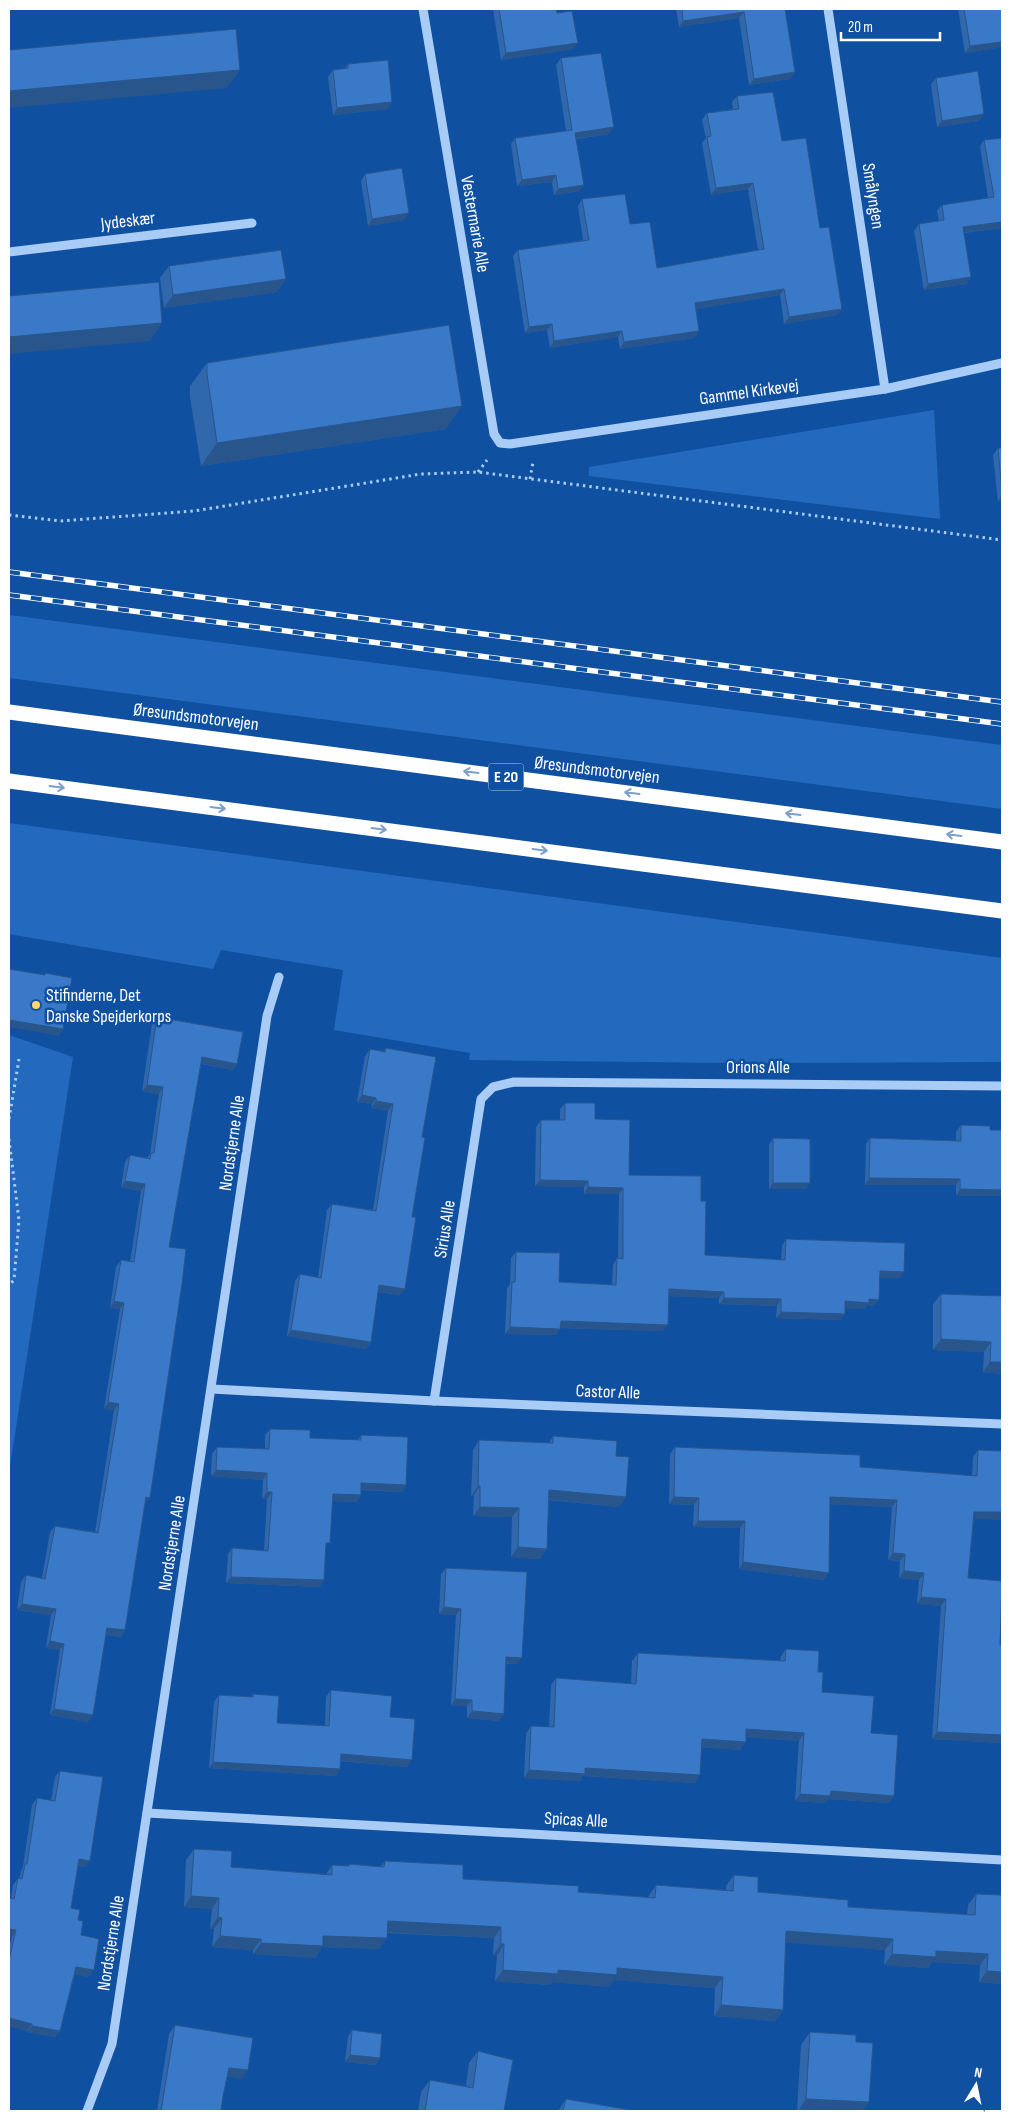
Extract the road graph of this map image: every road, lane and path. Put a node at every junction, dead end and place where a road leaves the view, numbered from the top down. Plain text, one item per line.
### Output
1 (423, 9) edge
2 (828, 9) edge
3 (252, 222) dead end
4 (9, 252) edge
5 (1002, 363) edge
6 (885, 389) junction
7 (500, 443) joint
8 (9, 516) edge
9 (1002, 540) edge
10 (9, 712) edge
11 (9, 781) edge
12 (1002, 842) edge
13 (1002, 911) edge
14 (279, 977) dead end
15 (19, 1059) dead end
16 (514, 1082) joint
17 (1002, 1086) edge
18 (9, 1119) edge
19 (9, 1140) edge
20 (9, 1285) edge
21 (212, 1389) junction
22 (434, 1401) junction
23 (1002, 1424) edge
24 (147, 1813) junction
25 (1002, 1860) edge
26 (87, 2111) edge

1 - 7 street, Vestermarie Alle
2 - 6 street, Smålyngen
3 - 4 street, Jydeskær
5 - 6 street, Gammel Kirkevej
6 - 7 street, Gammel Kirkevej
8 - 9 path
12 -> 10 highway, Øresundsmotorvejen / E 20
11 -> 13 highway
14 - 21 street, Nordstjerne Alle
15 - 18 path
16 - 17 street, Orions Alle
16 - 22 street, Sirius Alle
19 - 20 path
21 - 22 street, Castor Alle
21 - 24 street, Nordstjerne Alle
22 - 23 street, Castor Alle
24 - 25 street, Spicas Alle
24 - 26 street, Nordstjerne Alle

